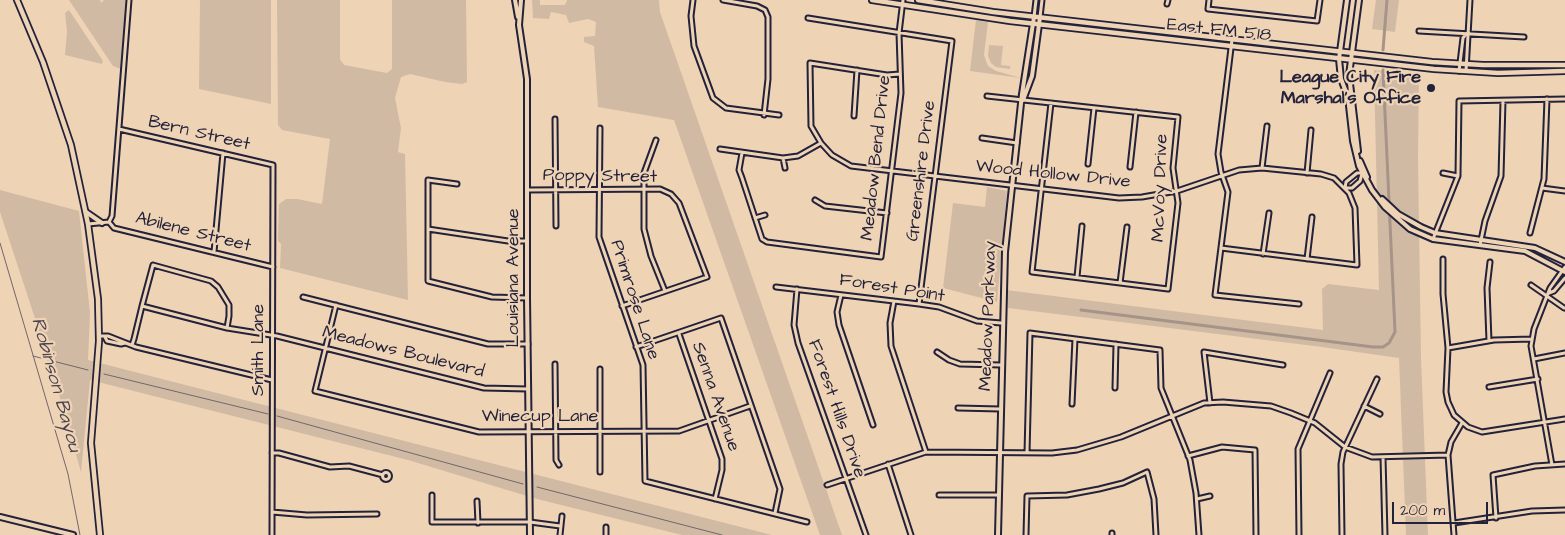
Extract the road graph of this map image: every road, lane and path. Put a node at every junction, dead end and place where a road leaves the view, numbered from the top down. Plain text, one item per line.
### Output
1 (17, 0) edge
2 (130, 0) edge
3 (516, 0) edge
4 (521, 0) edge
5 (693, 0) edge
6 (723, 0) edge
7 (872, 0) edge
8 (918, 0) edge
9 (1036, 0) edge
10 (1042, 0) edge
11 (1209, 0) edge
12 (1320, 0) edge
13 (1347, 0) edge
14 (1359, 0) edge
15 (1470, 0) edge
16 (903, 3) edge
17 (1034, 17) junction
18 (808, 18) dead end
19 (1040, 18) junction
20 (520, 22) junction
21 (1031, 23) junction
22 (1038, 24) junction
23 (1156, 31) junction
24 (1419, 31) dead end
25 (899, 33) junction
26 (1466, 34) junction
27 (1524, 37) dead end
28 (1156, 38) junction
29 (1232, 40) junction
30 (1231, 46) junction
31 (1340, 51) junction
32 (1353, 53) junction
33 (1339, 58) junction
34 (1352, 60) junction
35 (1434, 62) junction
36 (1460, 64) junction
37 (1467, 64) junction
38 (1565, 65) edge
39 (1434, 69) junction
40 (858, 70) junction
41 (1460, 71) junction
42 (1466, 71) junction
43 (1565, 71) edge
44 (900, 74) junction
45 (987, 96) dead end
46 (1547, 99) junction
47 (1565, 99) edge
48 (1023, 100) junction
49 (1504, 101) junction
50 (1051, 103) junction
51 (1094, 108) junction
52 (1136, 112) junction
53 (764, 115) junction
54 (779, 115) dead end
55 (854, 116) dead end
56 (555, 119) dead end
57 (1267, 126) dead end
58 (600, 128) dead end
59 (119, 129) junction
60 (1311, 130) dead end
61 (982, 138) dead end
62 (656, 140) dead end
63 (821, 143) junction
64 (1017, 143) junction
65 (720, 149) dead end
66 (223, 153) junction
67 (742, 154) junction
68 (784, 158) junction
69 (1088, 164) dead end
70 (273, 165) joint
71 (1130, 167) dead end
72 (785, 168) dead end
73 (1262, 168) junction
74 (892, 171) junction
75 (1307, 172) junction
76 (1364, 173) junction
77 (1443, 173) dead end
78 (1222, 175) junction
79 (935, 176) junction
80 (1458, 176) junction
81 (457, 184) dead end
82 (1012, 186) junction
83 (645, 188) junction
84 (1345, 188) junction
85 (1542, 188) junction
86 (599, 189) junction
87 (1041, 189) junction
88 (527, 190) junction
89 (556, 190) junction
90 (1176, 191) junction
91 (1565, 191) edge
92 (815, 200) dead end
93 (86, 212) junction
94 (887, 213) junction
95 (1269, 213) dead end
96 (1394, 214) junction
97 (765, 215) dead end
98 (1312, 216) dead end
99 (755, 218) junction
100 (109, 222) junction
101 (102, 223) junction
102 (88, 224) junction
103 (556, 226) dead end
104 (1082, 226) dead end
105 (1127, 227) dead end
106 (428, 228) junction
107 (1435, 233) junction
108 (1530, 233) dead end
109 (1433, 239) junction
110 (1481, 240) junction
111 (527, 241) junction
112 (1480, 245) junction
113 (1221, 248) junction
114 (214, 252) junction
115 (1263, 254) junction
116 (1307, 259) junction
117 (1443, 259) dead end
118 (1490, 262) dead end
119 (1565, 262) edge
120 (273, 267) junction
121 (1564, 270) edge
122 (1077, 277) junction
123 (1565, 278) edge
124 (1120, 283) junction
125 (1531, 285) dead end
126 (776, 287) dead end
127 (797, 289) junction
128 (665, 291) junction
129 (841, 295) junction
130 (1548, 295) junction
131 (303, 297) dead end
132 (527, 298) junction
133 (894, 301) junction
134 (919, 304) junction
135 (1299, 304) dead end
136 (336, 305) junction
137 (142, 306) junction
138 (622, 306) junction
139 (1564, 308) edge
140 (1001, 323) junction
141 (227, 328) junction
142 (679, 334) junction
143 (99, 336) junction
144 (273, 336) junction
145 (1075, 339) junction
146 (1532, 339) junction
147 (1489, 341) junction
148 (528, 344) junction
149 (1116, 344) junction
150 (132, 345) junction
151 (636, 347) junction
152 (326, 348) junction
153 (1448, 348) junction
154 (938, 352) dead end
155 (1565, 353) edge
156 (1534, 359) junction
157 (556, 364) dead end
158 (1283, 365) dead end
159 (1001, 366) junction
160 (600, 369) dead end
161 (1330, 373) dead end
162 (1377, 378) dead end
163 (1538, 379) junction
164 (272, 380) junction
165 (1489, 387) dead end
166 (1115, 388) dead end
167 (528, 389) junction
168 (1210, 403) junction
169 (1072, 404) dead end
170 (750, 406) junction
171 (1364, 406) junction
172 (958, 408) dead end
173 (1000, 409) junction
174 (1380, 414) dead end
175 (1172, 415) junction
176 (1565, 419) edge
177 (709, 420) junction
178 (1309, 421) junction
179 (1546, 422) junction
180 (1462, 423) junction
181 (873, 424) dead end
182 (644, 431) junction
183 (528, 432) junction
184 (556, 432) junction
185 (600, 432) junction
186 (1345, 447) junction
187 (926, 452) junction
188 (999, 452) junction
189 (1027, 452) junction
190 (274, 453) junction
191 (1188, 456) junction
192 (1448, 456) junction
193 (1383, 457) junction
194 (888, 464) junction
195 (1565, 464) edge
196 (559, 465) dead end
197 (1552, 465) junction
198 (600, 472) dead end
199 (382, 475) dead end
200 (846, 478) junction
201 (827, 485) dead end
202 (432, 495) dead end
203 (939, 495) dead end
204 (999, 495) junction
205 (1210, 496) dead end
206 (716, 498) junction
207 (1196, 499) junction
208 (478, 502) dead end
209 (1565, 510) edge
210 (272, 512) junction
211 (775, 513) junction
212 (377, 514) dead end
213 (562, 516) dead end
214 (0, 517) edge
215 (1496, 518) junction
216 (530, 522) junction
217 (807, 522) dead end
218 (478, 523) junction
219 (1454, 523) junction
220 (560, 526) junction
221 (606, 526) dead end
222 (58, 533) edge
223 (72, 535) edge
224 (100, 535) edge
225 (272, 535) edge
226 (530, 535) edge
227 (560, 535) edge
228 (606, 535) edge
229 (866, 535) edge
230 (911, 535) edge
231 (998, 535) edge
232 (1026, 535) edge
233 (1156, 535) edge
234 (1199, 535) edge
235 (1256, 535) edge
236 (1299, 535) edge
237 (1342, 535) edge
238 (1385, 535) edge
239 (1454, 535) edge

1 - 93 main road
2 - 59 street
3 - 20 street, Louisiana Avenue
4 - 20 street, Louisiana Avenue
5 - 53 street
6 - 53 street
7 - 16 main road, East FM 518
8 - 17 main road, East FM 518
9 - 17 street
10 - 19 street
11 - 12 street
13 - 31 street
14 - 32 street
15 - 26 street
16 - 21 main road, East FM 518
16 - 25 street, Meadow Bend Drive
17 - 19 main road, East FM 518
17 - 21 street, Meadow Parkway
18 - 25 street
19 - 22 street, Meadow Parkway
19 - 23 main road, East FM 518
20 - 88 street, Louisiana Avenue
21 - 22 main road, East FM 518
21 - 48 street, Meadow Parkway
22 - 28 main road, East FM 518
22 - 48 street, Meadow Parkway
23 - 28 main road
23 - 29 main road, East FM 518
24 - 26 street
25 - 44 street, Meadow Bend Drive
25 - 79 street, Greenshire Drive
26 - 27 street
26 - 36 street
26 - 37 street
28 - 30 main road, East FM 518
29 - 30 street
29 - 31 main road, East FM 518
30 - 33 main road, East FM 518
30 - 78 street
31 - 32 main road, East FM 518
31 - 33 street
32 - 34 street
32 - 35 main road, East FM 518
33 - 34 main road, East FM 518
33 - 76 street
34 - 39 main road, East FM 518
34 - 76 street
35 - 36 main road, East FM 518
35 - 39 main road
36 - 37 main road, East FM 518
36 - 41 street
37 - 38 main road, East FM 518
37 - 42 street
39 - 41 main road, East FM 518
40 - 44 street
40 - 55 street
40 - 63 street, Wood Hollow Drive
41 - 42 main road, East FM 518
42 - 43 main road, East FM 518
44 - 74 street, Meadow Bend Drive
45 - 48 street
46 - 47 street
46 - 49 street
46 - 85 street
48 - 50 street
48 - 64 street, Meadow Parkway
49 - 80 street
49 - 110 street
50 - 51 street
50 - 87 street
51 - 52 street
51 - 69 street
52 - 71 street
52 - 90 street, McVoy Drive
53 - 54 street
56 - 89 street
57 - 73 street
58 - 86 street, Primrose Lane
59 - 66 street, Bern Street
59 - 100 street
60 - 75 street
61 - 64 street
62 - 83 street
63 - 68 street
63 - 74 street, Wood Hollow Drive
64 - 82 street, Meadow Parkway
65 - 67 street
66 - 70 street, Bern Street
66 - 114 street
67 - 68 street
67 - 99 street
68 - 72 street
70 - 120 street, Smith Lane
73 - 75 street, Wood Hollow Drive
73 - 78 street, Wood Hollow Drive
74 - 79 street, Wood Hollow Drive
74 - 94 street, Meadow Bend Drive
75 - 84 street, Wood Hollow Drive
76 - 84 street
76 - 84 street
76 - 96 street
76 - 96 street
77 - 80 street
78 - 90 street, Wood Hollow Drive
78 - 113 street
79 - 82 street, Wood Hollow Drive
79 - 134 street, Greenshire Drive
80 - 107 street
81 - 106 street
82 - 87 street, Wood Hollow Drive
82 - 140 street, Meadow Parkway
83 - 86 street, Poppy Street
83 - 128 street
83 - 128 street, Poppy Street
84 - 116 street
85 - 91 street
85 - 108 street
86 - 89 street, Poppy Street
86 - 138 street, Primrose Lane
87 - 90 street, Wood Hollow Drive
87 - 122 street
88 - 89 street, Poppy Street
88 - 111 street, Louisiana Avenue
89 - 103 street
90 - 124 street, McVoy Drive
92 - 94 street
93 - 101 street
93 - 102 main road
94 - 99 street, Meadow Bend Drive
95 - 115 street
96 - 107 street
96 - 109 street
97 - 99 street
98 - 116 street
100 - 101 street
100 - 114 street, Abilene Street
101 - 102 street
102 - 143 main road
104 - 122 street
105 - 124 street
106 - 111 street
106 - 132 street
107 - 109 street
107 - 110 street
109 - 112 street
110 - 112 street
110 - 119 street
111 - 132 street, Louisiana Avenue
112 - 121 street
113 - 115 street
113 - 135 street
114 - 120 street, Abilene Street
115 - 116 street
117 - 153 street
118 - 147 street
120 - 144 street, Smith Lane
121 - 130 street
122 - 124 street
123 - 130 street
125 - 130 street
126 - 127 street, Forest Point
127 - 129 street, Forest Point
127 - 200 street, Forest Hills Drive
128 - 138 street
129 - 133 street, Forest Point
129 - 181 street
130 - 139 street
130 - 146 street
131 - 136 street
132 - 148 street, Louisiana Avenue
133 - 134 street, Forest Point
133 - 187 street
134 - 140 street, Forest Point
136 - 148 street
136 - 152 street
137 - 141 street, Meadows Boulevard
137 - 141 street
137 - 150 street
138 - 151 street, Primrose Lane
140 - 159 street, Meadow Parkway
141 - 144 street, Meadows Boulevard
142 - 151 street
142 - 170 street
142 - 177 street, Senna Avenue
143 - 150 street
143 - 224 main road
144 - 152 street, Meadows Boulevard
144 - 164 street, Smith Lane
145 - 149 street
145 - 169 street
145 - 189 street
146 - 147 street
146 - 156 street
147 - 153 street
148 - 167 street, Louisiana Avenue
149 - 166 street
149 - 175 street
150 - 164 street
151 - 182 street, Primrose Lane
152 - 167 street, Meadows Boulevard
152 - 183 street, Winecup Lane
153 - 180 street
154 - 159 street
155 - 156 street
156 - 163 street
157 - 184 street
158 - 168 street
159 - 173 street, Meadow Parkway
160 - 185 street
161 - 178 street
162 - 171 street
163 - 165 street
163 - 179 street
164 - 190 street, Smith Lane
167 - 183 street, Louisiana Avenue
168 - 175 street
168 - 178 street
170 - 177 street, Winecup Lane
170 - 211 street
171 - 174 street
171 - 186 street
172 - 173 street
173 - 188 street, Meadow Parkway
175 - 189 street
175 - 191 street
176 - 179 street
177 - 182 street, Winecup Lane
177 - 206 street, Senna Avenue
178 - 186 street
178 - 236 street
179 - 180 street
179 - 197 street
180 - 192 street
182 - 185 street, Winecup Lane
182 - 206 street, Primrose Lane
183 - 184 street, Winecup Lane
183 - 216 street, Louisiana Avenue
184 - 185 street, Winecup Lane
184 - 196 street
185 - 198 street
186 - 193 street
186 - 237 street
187 - 188 street
187 - 194 street
188 - 189 street
188 - 204 street, Meadow Parkway
190 - 199 street
190 - 210 street, Smith Lane
191 - 207 street
191 - 235 street
192 - 193 street
192 - 219 street
193 - 238 street
194 - 200 street
194 - 230 street
195 - 197 street
197 - 215 street
200 - 201 street
200 - 229 street, Forest Hills Drive
202 - 218 street
203 - 204 street
204 - 231 street, Meadow Parkway
205 - 207 street
206 - 211 street
207 - 234 street
208 - 218 street
209 - 215 street
210 - 212 street
210 - 225 street, Smith Lane
211 - 217 street
213 - 220 street
214 - 222 street
215 - 219 street
216 - 218 street
216 - 220 street
216 - 226 street, Louisiana Avenue
219 - 239 street
220 - 227 street
221 - 228 street
222 - 223 street
232 - 233 street

